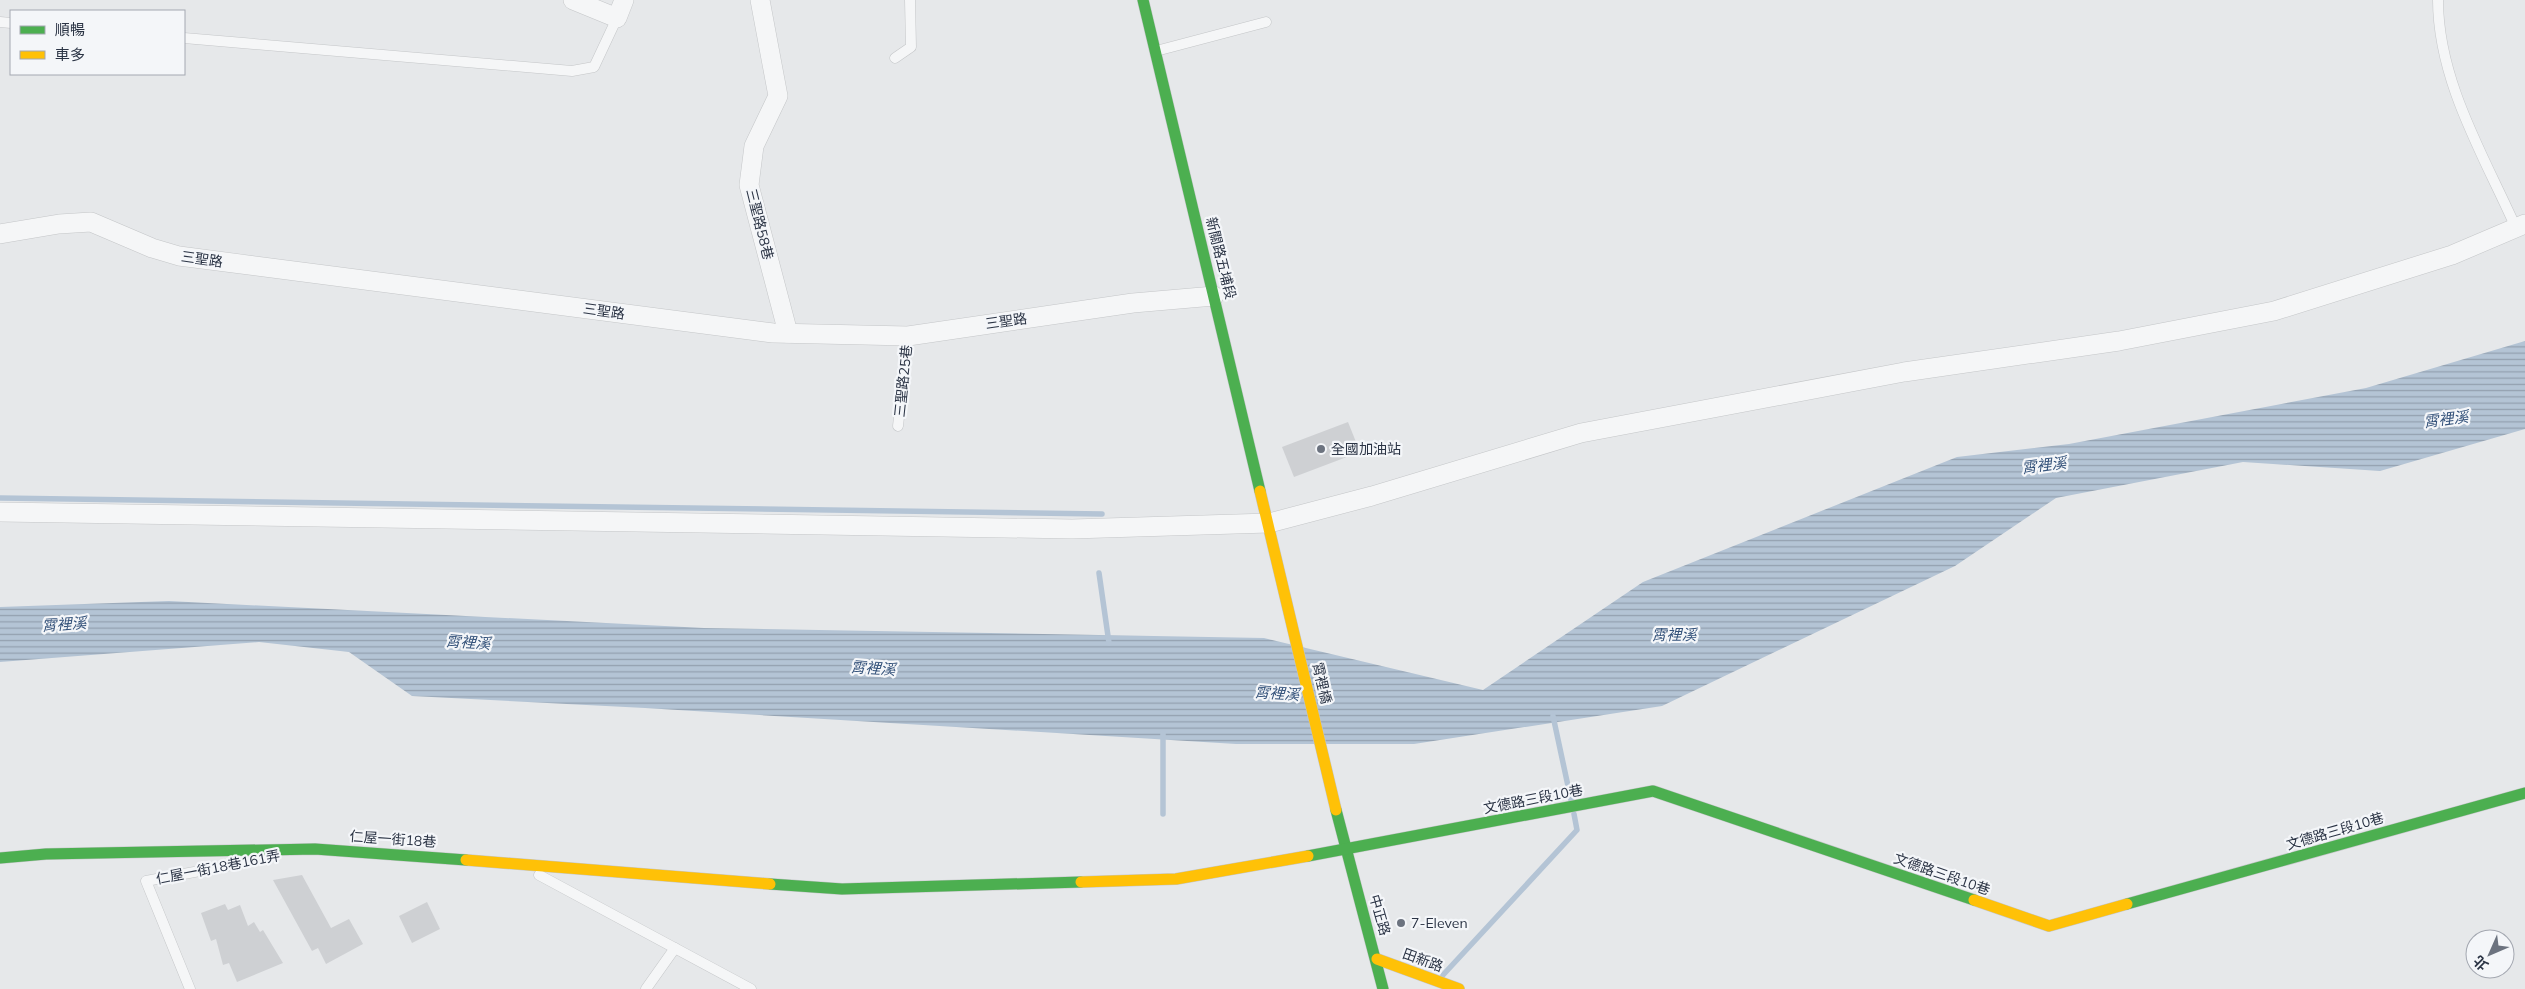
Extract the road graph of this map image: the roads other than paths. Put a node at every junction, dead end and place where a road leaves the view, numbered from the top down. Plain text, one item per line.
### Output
1 (573, 0) edge
2 (624, 0) edge
3 (760, 0) edge
4 (910, 0) edge
5 (1143, 0) edge
6 (2438, 0) edge
7 (616, 18) junction
8 (1266, 22) dead end
9 (185, 38) edge
10 (1156, 51) junction
11 (895, 58) dead end
12 (2521, 226) edge
13 (0, 234) edge
14 (1214, 296) junction
15 (788, 333) junction
16 (908, 336) junction
17 (898, 426) dead end
18 (0, 512) edge
19 (1269, 523) junction
20 (2525, 793) edge
21 (315, 849) junction
22 (1346, 850) junction
23 (0, 858) edge
24 (517, 863) junction
25 (675, 948) junction
26 (1377, 959) junction
27 (190, 989) edge
28 (646, 989) edge
29 (752, 989) edge
30 (1383, 989) edge
31 (1459, 989) edge

1 - 7 street
2 - 7 street
3 - 15 street, 三聖路58巷
4 - 11 lane
5 - 10 street, 新關路五埔段
6 - 12 lane
7 - 9 lane
8 - 10 lane
10 - 14 street, 新關路五埔段
12 - 19 street
13 - 15 street, 三聖路
14 - 16 street, 三聖路
14 - 19 street, 新關路五埔段
15 - 16 street, 三聖路
16 - 17 lane, 三聖路25巷
18 - 19 street
19 - 22 street, 霄裡橋
20 - 22 street, 文德路三段10巷
21 - 23 street, 仁屋一街18巷
21 - 24 street, 仁屋一街18巷
21 - 27 lane, 仁屋一街18巷161弄
22 - 24 street, 文德路三段10巷
22 - 26 street, 中正路
24 - 25 lane, 仁屋一街18巷
25 - 28 lane
25 - 29 lane, 仁屋一街18巷
26 - 30 street, 中正路
26 - 31 street, 田新路

